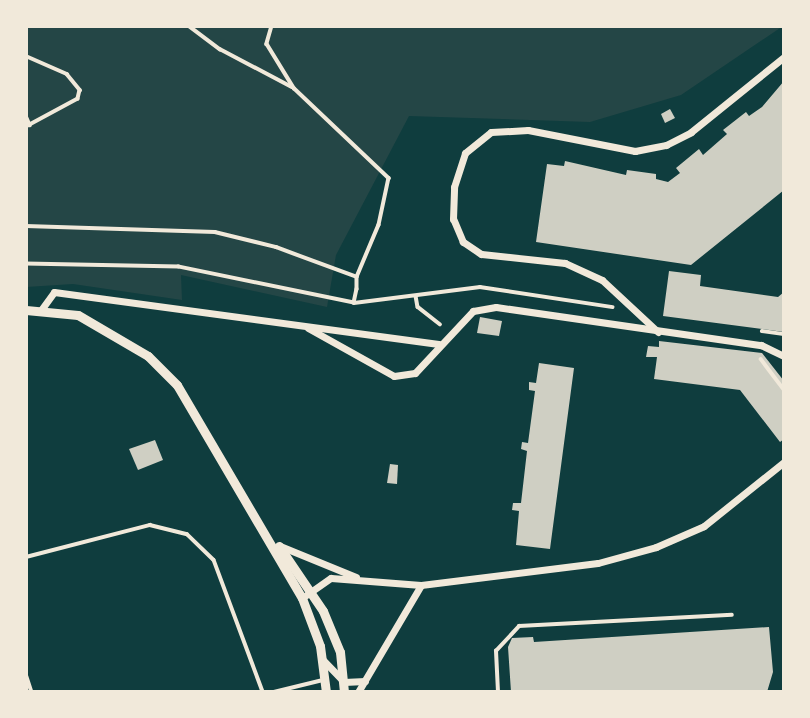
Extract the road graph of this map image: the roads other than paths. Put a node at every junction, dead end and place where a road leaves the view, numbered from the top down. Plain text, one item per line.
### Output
1 (784, 57) edge
2 (26, 310) edge
3 (41, 310) junction
4 (308, 328) junction
5 (657, 332) junction
6 (439, 344) junction
7 (784, 356) edge
8 (784, 462) edge
9 (263, 528) junction
10 (278, 545) junction
11 (363, 579) junction
12 (421, 585) junction
13 (311, 589) junction
14 (302, 598) junction
15 (732, 615) dead end
16 (322, 659) junction
17 (325, 680) junction
18 (365, 681) junction
19 (344, 687) edge
20 (274, 692) edge
21 (326, 692) edge
22 (358, 692) edge
23 (498, 692) edge

1 - 5 street
2 - 3 street
3 - 4 street
3 - 9 street
4 - 6 street
4 - 6 street
5 - 6 street
5 - 7 street
8 - 12 street
9 - 10 street
9 - 14 street
10 - 11 street
10 - 13 street
11 - 12 street
11 - 13 street
12 - 18 street
13 - 14 street
13 - 19 street
14 - 16 street
15 - 23 lane
16 - 17 street
16 - 19 street
17 - 20 lane
17 - 21 street
18 - 19 street
18 - 22 street

